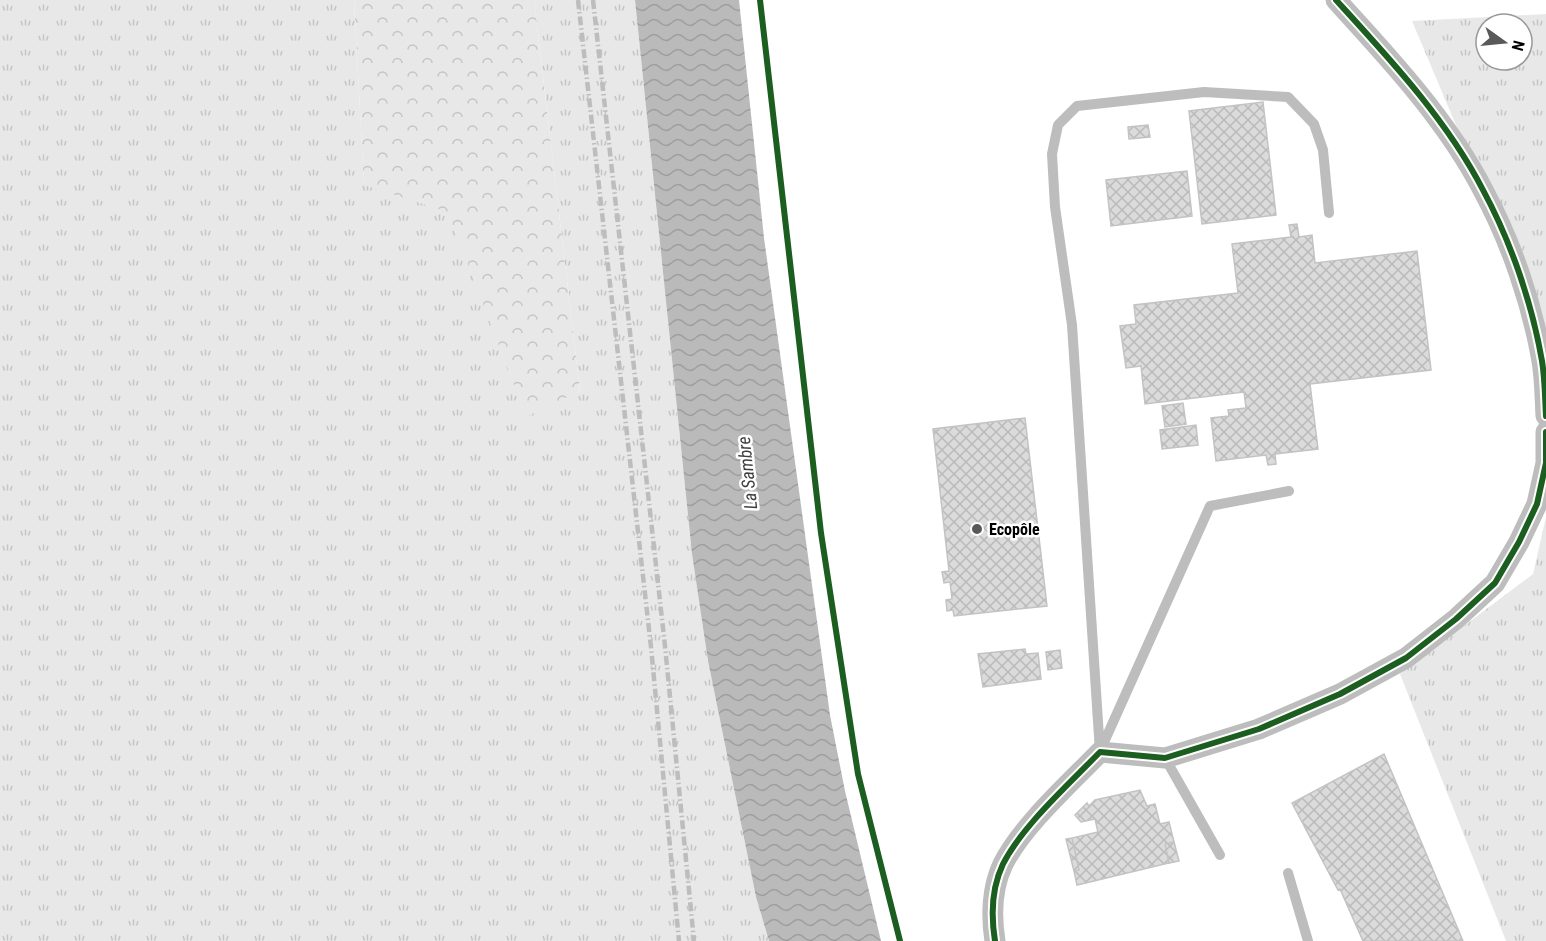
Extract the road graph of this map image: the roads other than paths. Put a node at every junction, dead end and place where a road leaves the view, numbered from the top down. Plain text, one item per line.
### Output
1 (1336, 0) edge
2 (1329, 213) dead end
3 (1546, 416) edge
4 (1546, 432) edge
5 (1289, 491) dead end
6 (1100, 752) junction
7 (1165, 758) junction
8 (1220, 855) dead end
9 (1287, 873) dead end
10 (995, 941) edge
11 (1308, 941) edge

1 - 3 street
2 - 6 lane
4 - 7 street
5 - 6 lane
6 - 7 street
6 - 10 street
7 - 8 lane
9 - 11 lane

